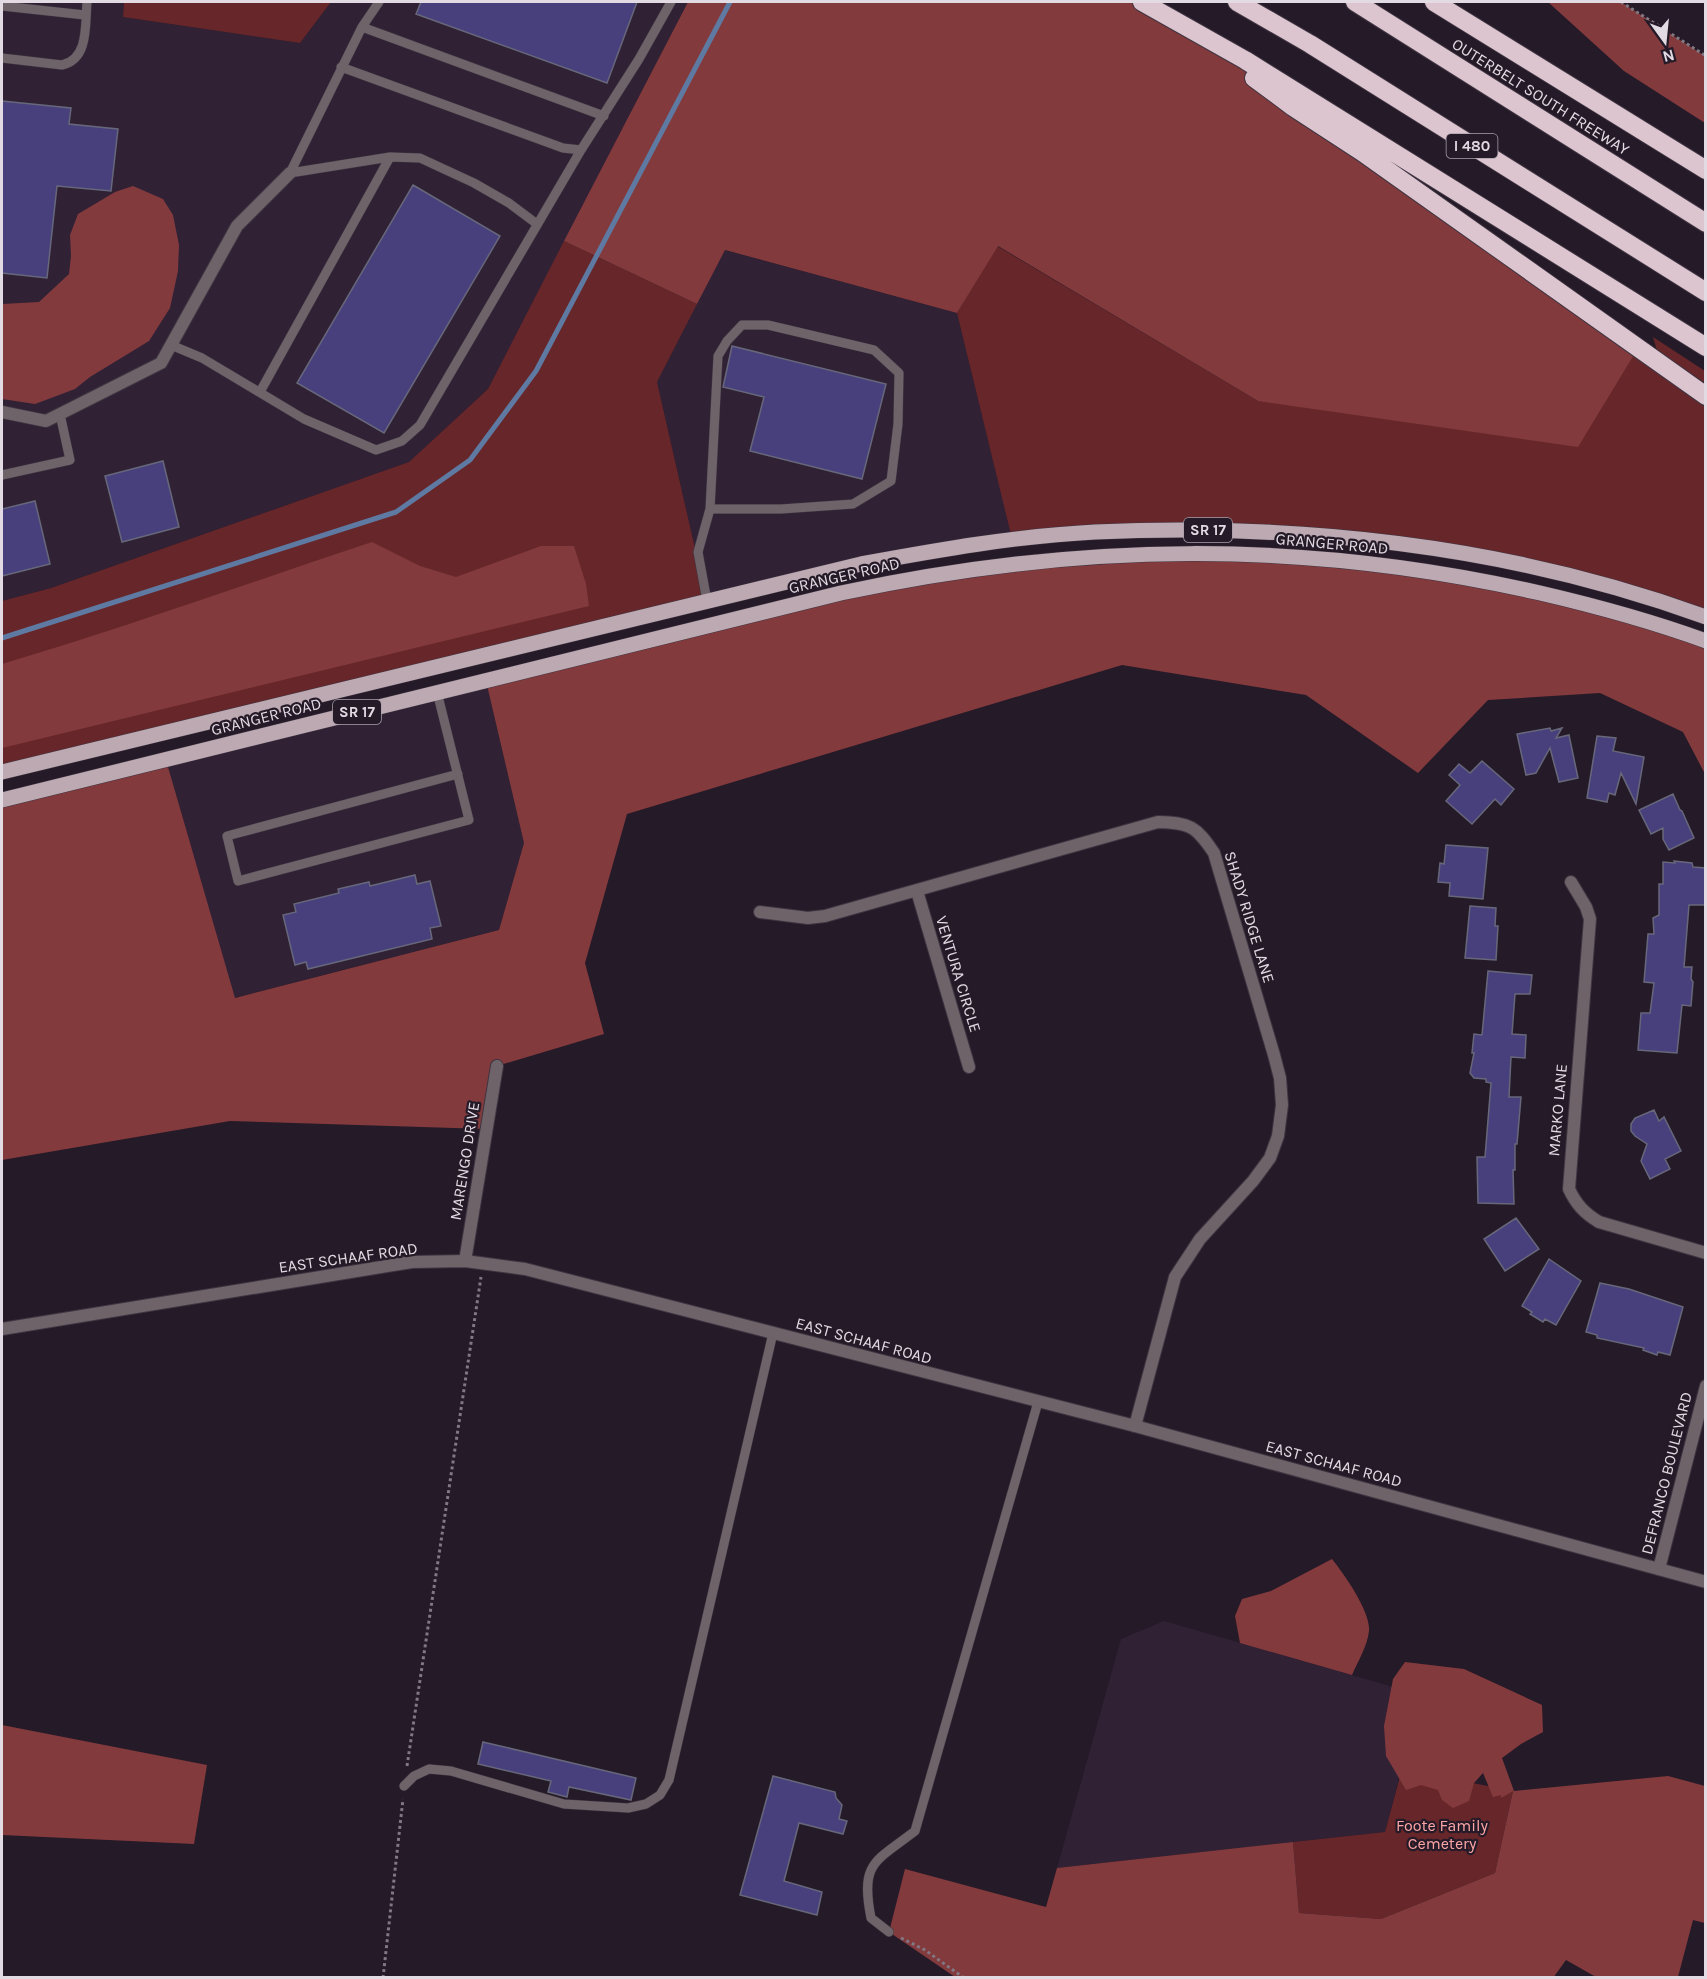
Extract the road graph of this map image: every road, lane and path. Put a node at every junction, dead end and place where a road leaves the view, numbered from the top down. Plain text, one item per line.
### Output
1 (87, 2) edge
2 (380, 2) edge
3 (671, 2) edge
4 (1142, 2) edge
5 (1237, 2) edge
6 (1355, 2) edge
7 (1434, 2) edge
8 (1621, 2) edge
9 (2, 6) edge
10 (85, 15) junction
11 (1176, 20) junction
12 (362, 27) junction
13 (1706, 56) edge
14 (2, 58) edge
15 (341, 67) junction
16 (604, 116) junction
17 (581, 150) junction
18 (390, 157) junction
19 (1706, 170) edge
20 (290, 173) junction
21 (1706, 223) edge
22 (537, 224) junction
23 (1706, 292) edge
24 (171, 345) junction
25 (1706, 347) edge
26 (260, 392) junction
27 (1706, 396) edge
28 (2, 412) edge
29 (60, 414) junction
30 (2, 475) edge
31 (710, 509) junction
32 (707, 602) junction
33 (1706, 617) edge
34 (713, 625) junction
35 (1706, 641) edge
36 (437, 692) junction
37 (2, 772) edge
38 (458, 774) junction
39 (2, 800) edge
40 (1571, 882) dead end
41 (917, 891) junction
42 (760, 912) dead end
43 (497, 1066) dead end
44 (969, 1067) dead end
45 (1706, 1253) edge
46 (465, 1261) junction
47 (484, 1264) junction
48 (2, 1329) edge
49 (772, 1333) junction
50 (1706, 1386) edge
51 (1038, 1402) junction
52 (1135, 1426) junction
53 (1659, 1569) junction
54 (1706, 1582) edge
55 (404, 1786) junction
56 (889, 1932) joint
57 (383, 1977) edge
58 (964, 1977) edge

1 - 10 lane
2 - 12 lane
3 - 16 lane
4 - 11 highway
5 - 23 highway, I 480
6 - 21 highway, OUTERBELT SOUTH FREEWAY
7 - 19 highway
8 - 13 path
9 - 10 lane
10 - 14 lane
11 - 25 highway
11 - 27 highway
12 - 15 lane
12 - 16 lane
15 - 17 lane
15 - 20 lane
16 - 17 lane
17 - 22 lane
18 - 20 lane
18 - 22 lane
18 - 26 lane
20 - 24 street
22 - 26 lane
24 - 26 lane
24 - 29 street
28 - 29 street
29 - 30 lane
31 - 31 lane
31 - 32 lane
32 - 33 main road, GRANGER ROAD / SR 17
32 - 34 main road
32 - 37 main road, GRANGER ROAD / SR 17
34 - 35 main road, GRANGER ROAD / SR 17
34 - 36 main road, GRANGER ROAD / SR 17
36 - 38 lane
36 - 39 main road, GRANGER ROAD / SR 17
38 - 38 lane
40 - 45 street, MARKO LANE
41 - 42 street, SHADY RIDGE LANE
41 - 44 street, VENTURA CIRCLE
41 - 52 street, SHADY RIDGE LANE
43 - 46 street, MARENGO DRIVE
46 - 47 street, EAST SCHAAF ROAD
46 - 48 street, EAST SCHAAF ROAD
47 - 49 street, EAST SCHAAF ROAD
47 - 55 path
49 - 51 street, EAST SCHAAF ROAD
49 - 55 lane
50 - 53 street, DEFRANCO BOULEVARD
51 - 52 street, EAST SCHAAF ROAD
51 - 56 lane
52 - 53 street, EAST SCHAAF ROAD
53 - 54 street, EAST SCHAAF ROAD
55 - 57 path
56 - 58 path

